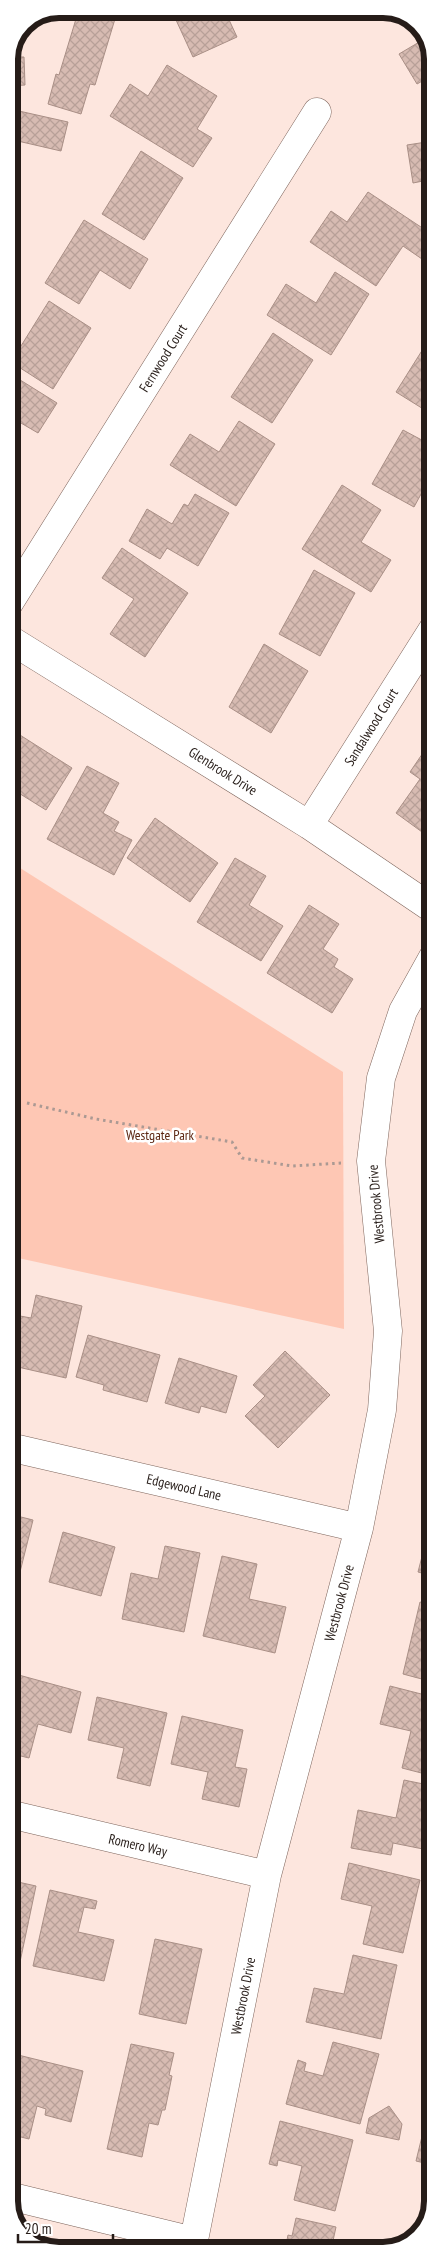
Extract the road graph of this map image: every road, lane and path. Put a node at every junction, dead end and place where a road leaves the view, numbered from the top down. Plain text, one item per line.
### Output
1 (317, 112) dead end
2 (18, 589) edge
3 (424, 643) edge
4 (18, 645) edge
5 (309, 825) junction
6 (424, 903) edge
7 (424, 974) edge
8 (27, 1103) dead end
9 (371, 1161) junction
10 (18, 1449) edge
11 (359, 1528) junction
12 (18, 1816) edge
13 (267, 1875) junction
14 (18, 2198) edge
15 (178, 2241) edge
16 (194, 2241) edge

1 - 2 street, Fernwood Court
3 - 5 street, Sandalwood Court
4 - 5 street, Glenbrook Drive
5 - 6 street, Glenbrook Drive
7 - 9 street, Westbrook Drive
8 - 9 path
9 - 11 street, Westbrook Drive
10 - 11 street, Edgewood Lane
11 - 13 street, Westbrook Drive
12 - 13 street, Romero Way
13 - 16 street, Westbrook Drive
14 - 15 street

